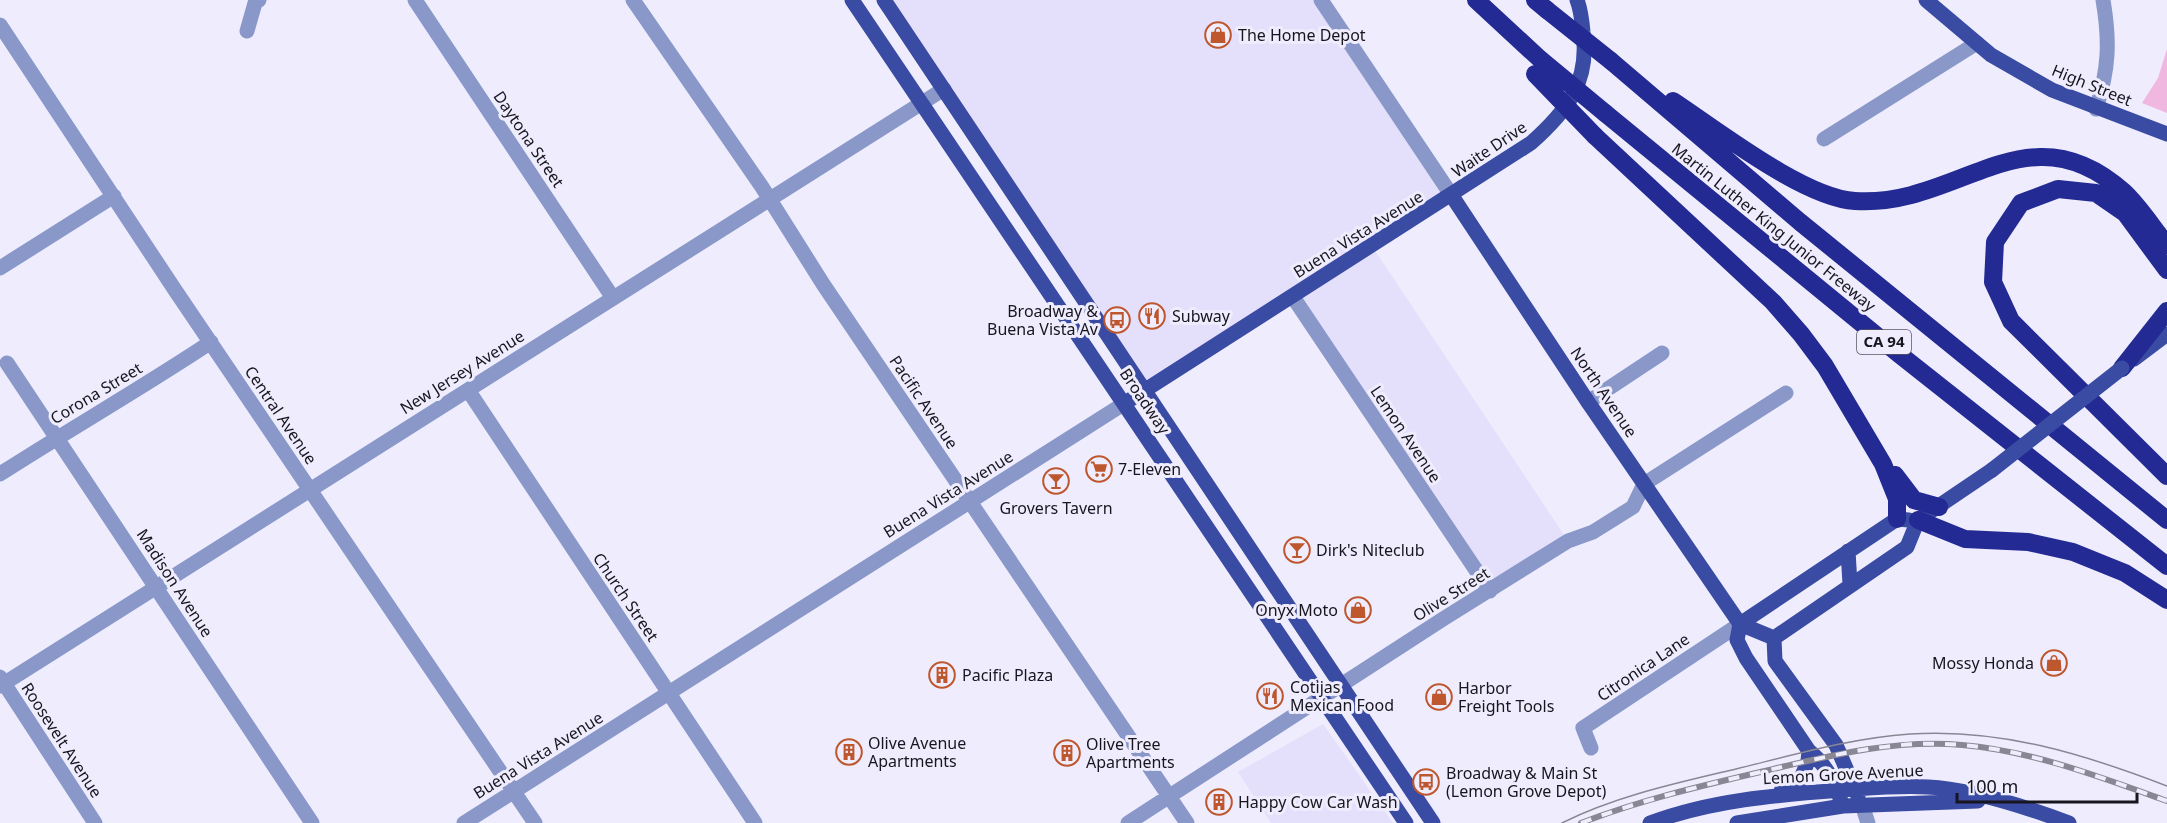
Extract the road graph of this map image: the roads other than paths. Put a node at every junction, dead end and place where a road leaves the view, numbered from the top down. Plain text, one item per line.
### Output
1 (260, 0) edge
2 (415, 0) edge
3 (633, 0) edge
4 (852, 0) edge
5 (884, 0) edge
6 (1321, 0) edge
7 (1476, 0) edge
8 (1577, 0) edge
9 (1926, 0) edge
10 (2103, 0) edge
11 (1541, 5) edge
12 (0, 26) edge
13 (247, 31) dead end
14 (1977, 43) junction
15 (1611, 61) junction
16 (1538, 67) junction
17 (944, 89) junction
18 (922, 103) junction
19 (2096, 109) junction
20 (2167, 134) edge
21 (1824, 139) dead end
22 (114, 196) junction
23 (1452, 196) junction
24 (770, 199) junction
25 (2167, 245) edge
26 (0, 268) edge
27 (2167, 271) edge
28 (1293, 297) junction
29 (614, 298) junction
30 (2167, 311) edge
31 (2167, 334) edge
32 (211, 342) junction
33 (1662, 353) dead end
34 (8, 363) dead end
35 (2122, 368) junction
36 (468, 390) junction
37 (1145, 390) junction
38 (1786, 393) dead end
39 (1588, 402) junction
40 (1125, 403) junction
41 (56, 438) junction
42 (1883, 464) junction
43 (0, 474) edge
44 (2167, 476) edge
45 (1644, 484) junction
46 (310, 489) junction
47 (970, 502) junction
48 (1939, 507) junction
49 (1897, 519) junction
50 (1918, 520) junction
51 (2167, 520) edge
52 (1848, 551) junction
53 (2167, 566) edge
54 (1851, 584) junction
55 (156, 587) junction
56 (1490, 591) junction
57 (2167, 600) edge
58 (1740, 624) junction
59 (1774, 638) junction
60 (1, 682) edge
61 (1342, 686) junction
62 (669, 693) junction
63 (1323, 698) junction
64 (1591, 748) dead end
65 (1809, 751) junction
66 (1855, 789) junction
67 (513, 791) junction
68 (1837, 791) junction
69 (1168, 796) junction
70 (1760, 797) junction
71 (1996, 801) junction
72 (1862, 805) junction
73 (1843, 806) junction
74 (1671, 820) edge
75 (95, 823) edge
76 (312, 823) edge
77 (464, 823) edge
78 (535, 823) edge
79 (755, 823) edge
80 (1128, 823) edge
81 (1187, 823) edge
82 (1406, 823) edge
83 (1433, 823) edge
84 (1650, 823) edge
85 (1737, 823) edge
86 (1868, 823) edge
87 (2069, 823) edge

1 - 13 street
2 - 29 street, Daytona Street
3 - 24 street, Pacific Avenue
4 - 18 main road, Broadway
5 - 17 main road, Broadway
6 - 23 street, North Avenue
7 - 16 highway
8 - 23 main road, Waite Drive
9 - 14 main road, High Street
10 - 19 street
11 - 15 highway, Martin Luther King Junior Freeway / CA 94, bridge
12 - 22 street, Central Avenue
14 - 19 main road, High Street
14 - 21 street
15 - 25 highway
15 - 51 highway, Martin Luther King Junior Freeway / CA 94
16 - 42 highway, bridge
16 - 53 highway, Martin Luther King Junior Freeway / CA 94, bridge
17 - 18 street, New Jersey Avenue
17 - 37 main road, Broadway
18 - 24 street, New Jersey Avenue
18 - 40 main road, Broadway
19 - 20 main road, High Street
22 - 26 street
22 - 32 street, Central Avenue
23 - 28 main road, Buena Vista Avenue
23 - 39 main road, North Avenue
24 - 29 street, New Jersey Avenue
24 - 47 street, Pacific Avenue
27 - 44 highway
28 - 37 main road, Buena Vista Avenue
28 - 56 street, Lemon Avenue
29 - 36 street, New Jersey Avenue
30 - 35 highway
31 - 35 main road
32 - 41 street, Corona Street
32 - 46 street, Central Avenue
33 - 39 street
34 - 41 street, Madison Avenue
35 - 48 main road, bridge
36 - 46 street, New Jersey Avenue
36 - 62 street, Church Street
37 - 40 main road, Buena Vista Avenue
37 - 61 main road, Broadway
38 - 45 street, Olive Street
39 - 45 main road, North Avenue
40 - 47 street, Buena Vista Avenue
40 - 63 main road, Broadway
41 - 43 street, Corona Street
41 - 55 street, Madison Avenue
42 - 48 highway
42 - 49 highway
45 - 56 street, Olive Street
45 - 58 main road, North Avenue
46 - 55 street, New Jersey Avenue
46 - 67 street, Central Avenue
47 - 62 street, Buena Vista Avenue
47 - 69 street, Pacific Avenue
48 - 50 main road
49 - 50 main road
49 - 52 main road
50 - 54 main road
50 - 57 highway
52 - 54 main road
52 - 58 main road
54 - 59 main road
55 - 60 street, New Jersey Avenue
55 - 76 street, Madison Avenue
56 - 61 street, Olive Street
58 - 59 main road
58 - 64 street, Citronica Lane
58 - 65 main road, North Avenue
59 - 66 main road
60 - 75 street, Roosevelt Avenue
61 - 63 street, Olive Street
61 - 83 main road, Broadway
62 - 67 street, Buena Vista Avenue
62 - 79 street, Church Street
63 - 69 street, Olive Street
63 - 82 main road, Broadway
65 - 68 main road, North Avenue
65 - 70 main road
66 - 68 main road, Lemon Grove Avenue
66 - 71 main road, Lemon Grove Avenue
66 - 72 main road
67 - 77 street, Buena Vista Avenue
67 - 78 street, Central Avenue
68 - 70 main road, Lemon Grove Avenue
68 - 73 main road, North Avenue
69 - 80 street, Olive Street
69 - 81 street, Pacific Avenue
70 - 74 main road, Lemon Grove Avenue
71 - 72 main road, Lemon Grove Avenue
71 - 87 main road
72 - 73 main road, Lemon Grove Avenue
72 - 86 street
73 - 85 main road, Lemon Grove Avenue
74 - 84 main road, Lemon Grove Avenue

